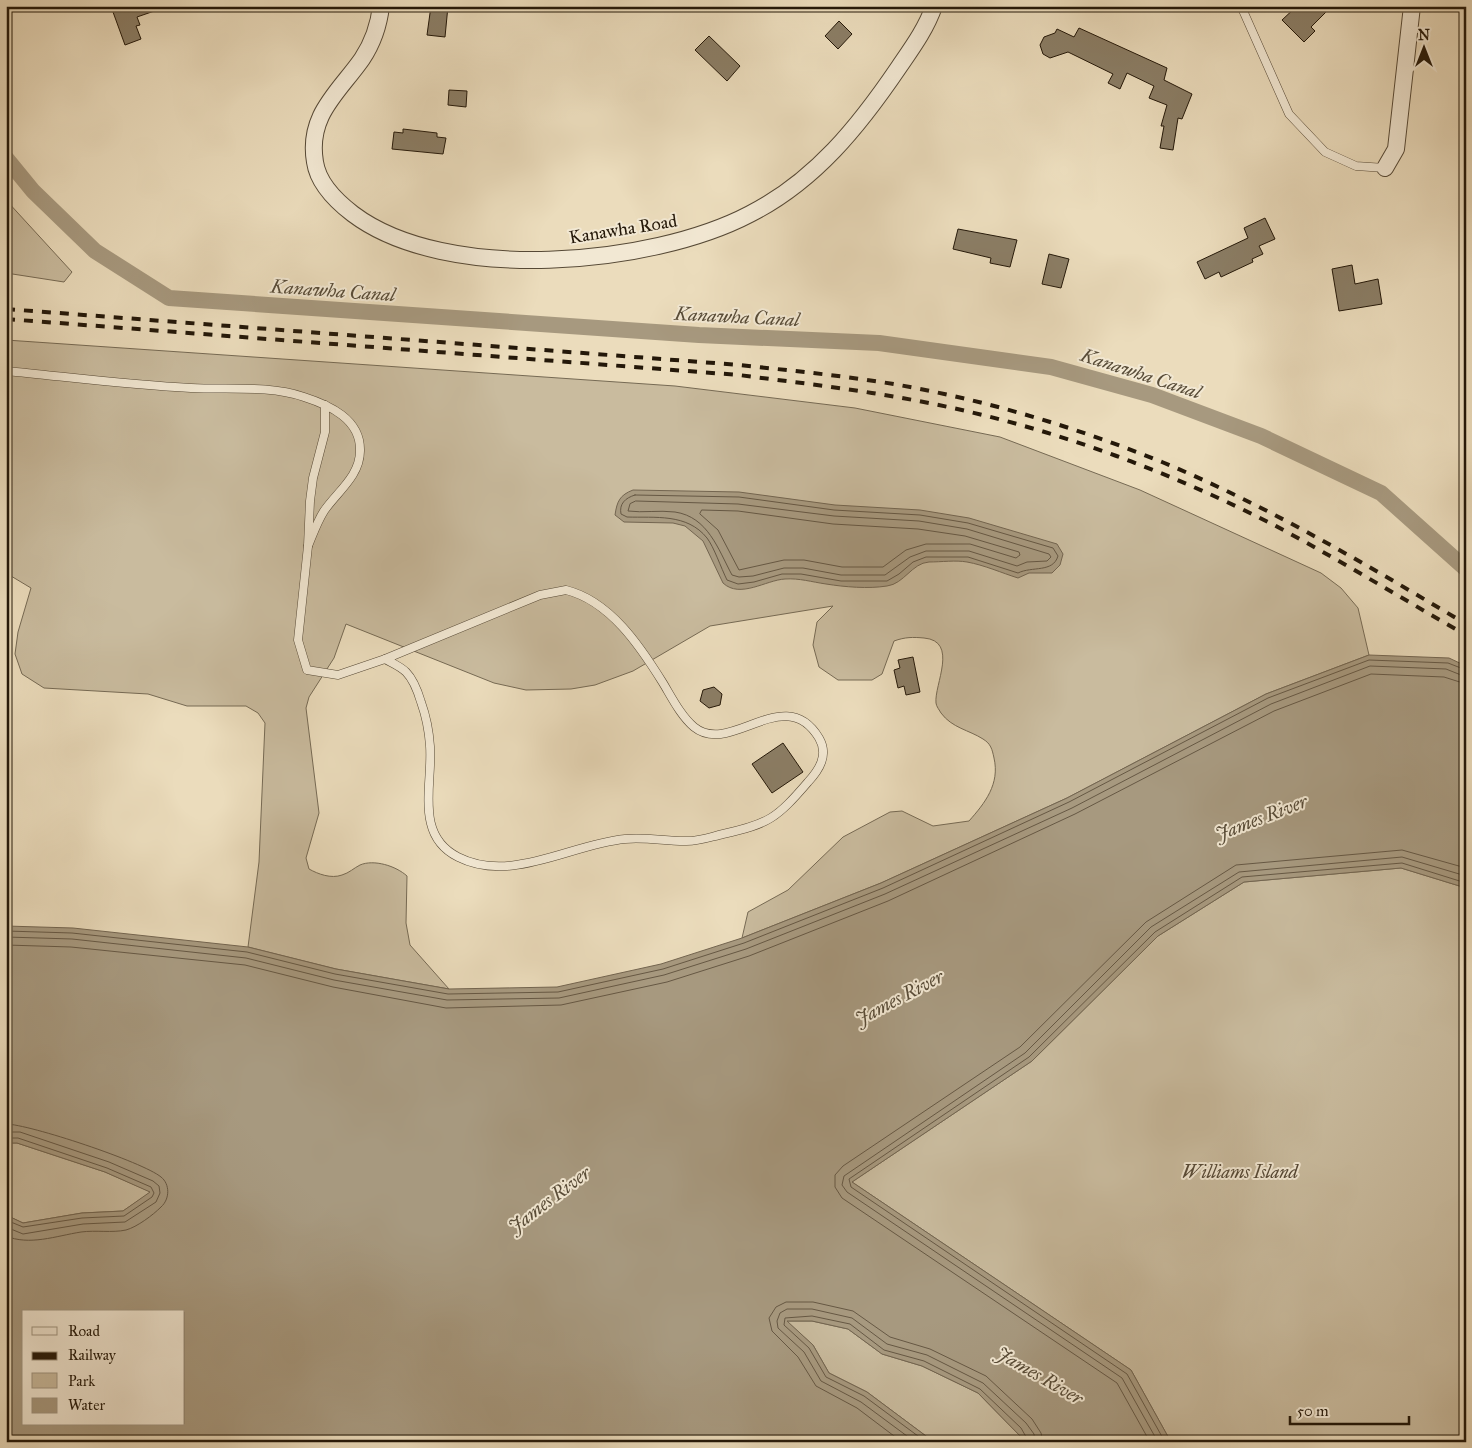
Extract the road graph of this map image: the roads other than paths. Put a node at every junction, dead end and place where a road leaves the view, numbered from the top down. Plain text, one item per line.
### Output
1 (381, 6) edge
2 (934, 6) edge
3 (1241, 6) edge
4 (1412, 6) edge
5 (1384, 168) joint
6 (6, 371) edge
7 (325, 405) junction
8 (308, 546) junction
9 (385, 659) junction

1 - 2 street, Kanawha Road
3 - 5 lane
4 - 5 street
6 - 7 lane
7 - 8 lane
7 - 8 lane
8 - 9 lane
9 - 9 lane

